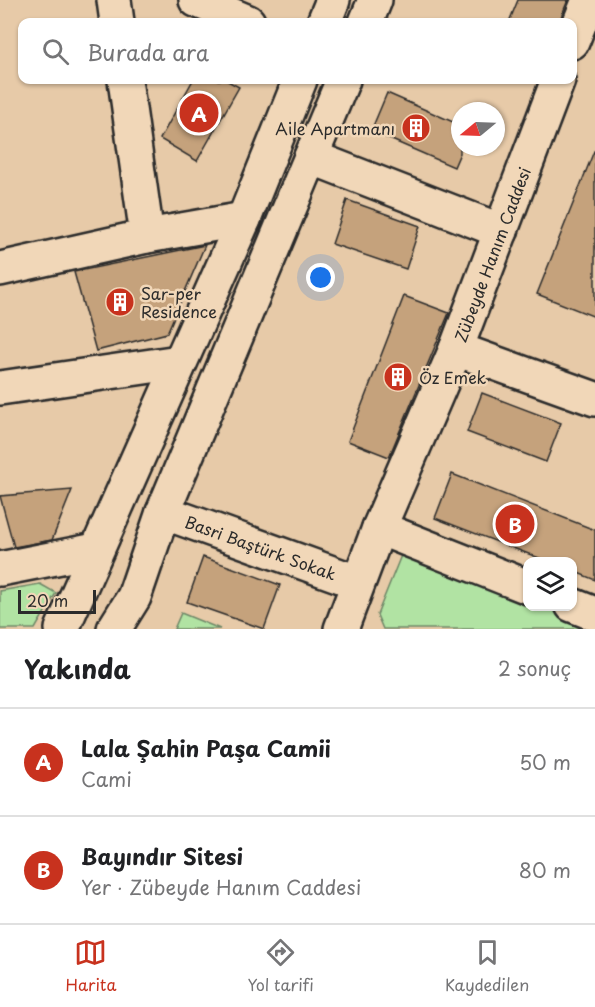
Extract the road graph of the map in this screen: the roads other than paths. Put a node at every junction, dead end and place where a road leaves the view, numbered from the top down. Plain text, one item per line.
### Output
1 (114, 0) edge
2 (196, 0) edge
3 (333, 0) edge
4 (375, 0) edge
5 (589, 0) edge
6 (116, 18) edge
7 (239, 18) edge
8 (326, 18) edge
9 (368, 18) edge
10 (577, 32) edge
11 (126, 84) edge
12 (298, 84) edge
13 (341, 84) edge
14 (556, 84) edge
15 (311, 157) junction
16 (244, 219) junction
17 (501, 231) junction
18 (147, 236) junction
19 (0, 269) edge
20 (456, 349) junction
21 (178, 362) junction
22 (0, 388) edge
23 (595, 399) edge
24 (163, 512) junction
25 (379, 528) junction
26 (96, 550) junction
27 (0, 569) edge
28 (357, 582) junction
29 (523, 585) edge
30 (134, 597) junction
31 (577, 607) edge
32 (595, 614) edge
33 (62, 629) edge
34 (114, 629) edge
35 (127, 629) edge
36 (341, 629) edge

1 - 6 street
2 - 7 street
3 - 8 street
4 - 9 street
5 - 10 street
11 - 18 street
12 - 16 street
13 - 15 street
14 - 17 street, Zübeyde Hanım Caddesi
15 - 17 street
15 - 24 street
16 - 18 street
16 - 21 street
17 - 20 street, Zübeyde Hanım Caddesi
18 - 19 street
20 - 23 street
20 - 25 street, Zübeyde Hanım Caddesi
21 - 22 street
21 - 26 street
24 - 28 street, Basri Baştürk Sokak
24 - 30 street
25 - 28 street, Zübeyde Hanım Caddesi
25 - 29 street
26 - 27 street
26 - 33 street
28 - 36 street, Zübeyde Hanım Caddesi
30 - 34 street
30 - 35 street
31 - 32 street

